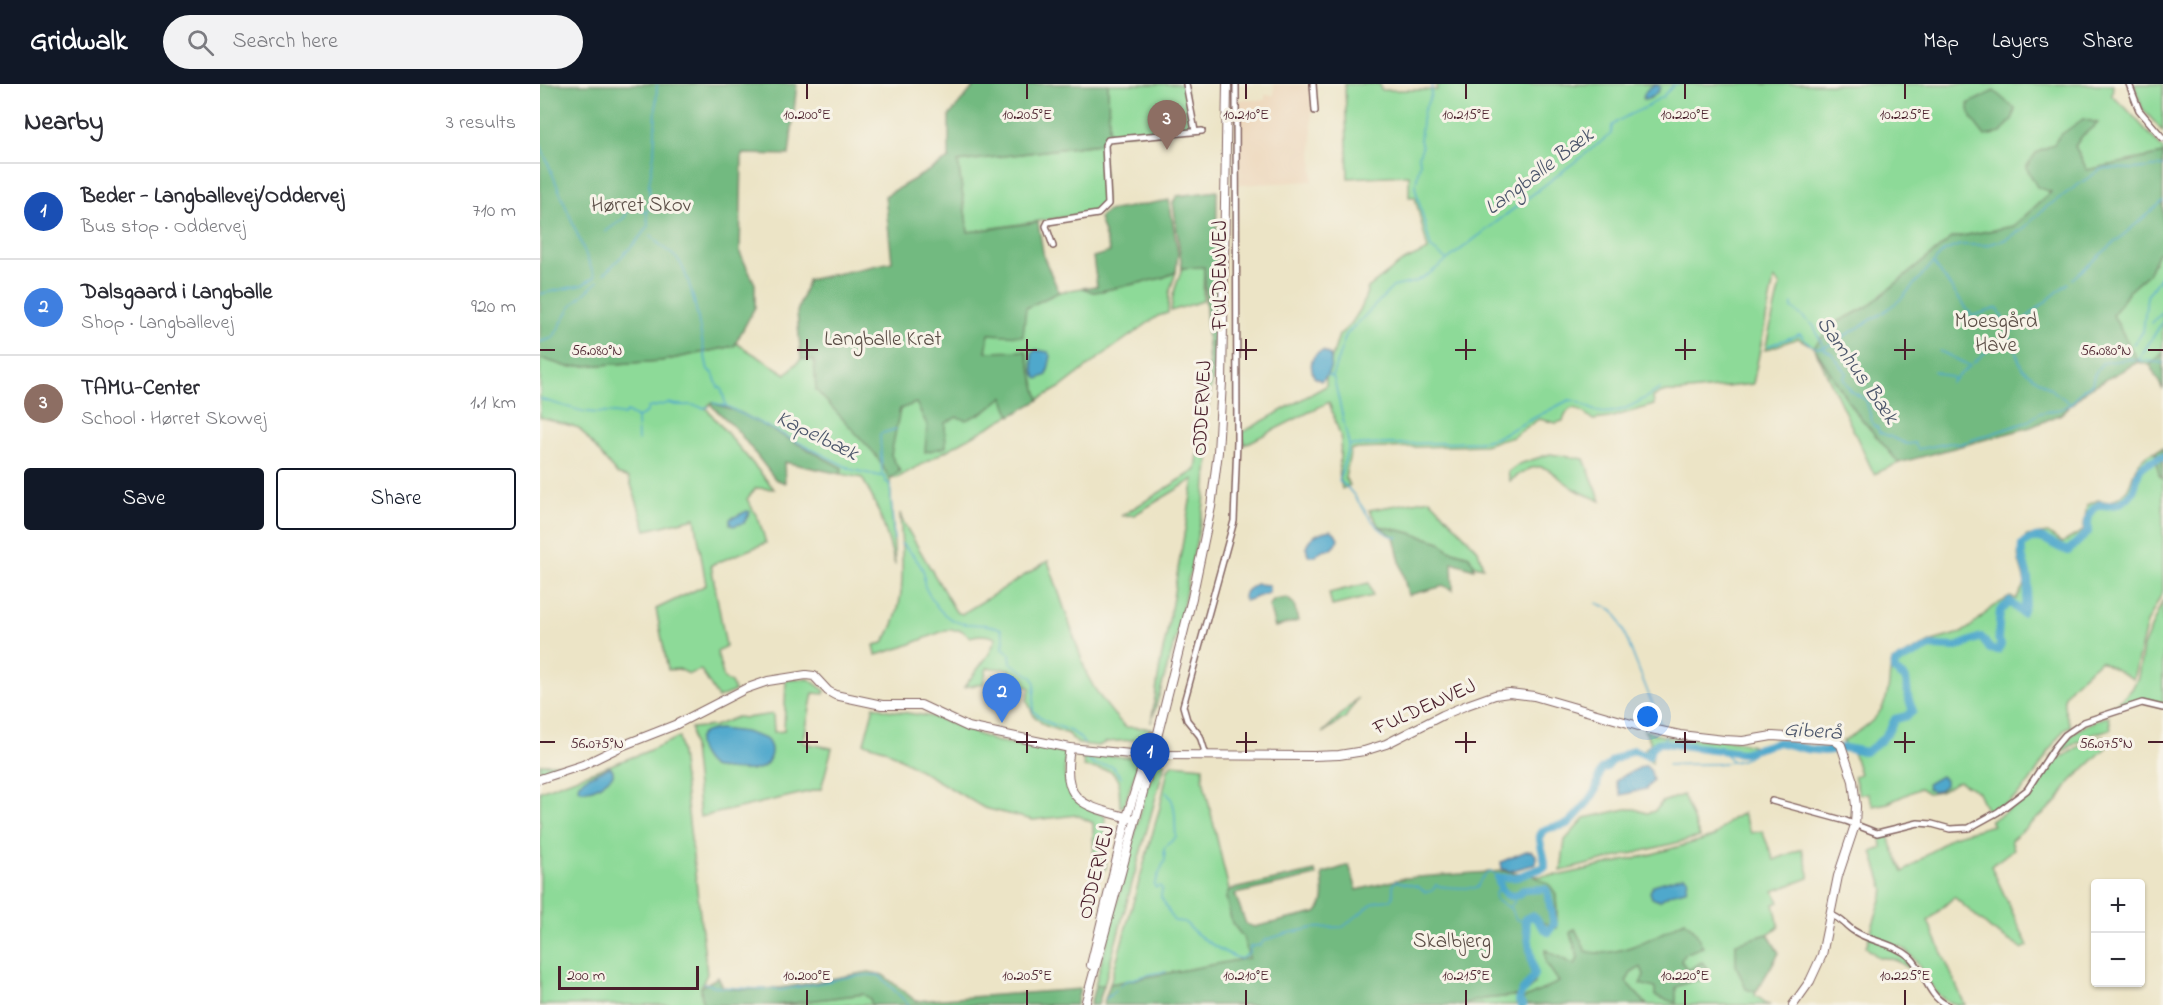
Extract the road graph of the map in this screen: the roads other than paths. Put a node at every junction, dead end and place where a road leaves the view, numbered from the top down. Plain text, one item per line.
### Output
1 (1186, 84) edge
2 (1222, 84) edge
3 (1227, 84) edge
4 (1236, 84) edge
5 (1313, 84) edge
6 (2129, 84) edge
7 (1315, 111) dead end
8 (1224, 132) junction
9 (2163, 138) edge
10 (1053, 246) dead end
11 (2163, 708) edge
12 (1070, 748) junction
13 (1141, 755) dead end
14 (1158, 755) dead end
15 (1206, 755) junction
16 (540, 779) edge
17 (1772, 801) dead end
18 (1131, 818) junction
19 (1855, 825) junction
20 (1831, 915) junction
21 (1083, 1005) edge
22 (1793, 1005) edge
23 (1947, 1005) edge

1 - 10 street
2 - 8 street, ODDERVEJ
3 - 8 street, ODDERVEJ
4 - 15 street, FULDENVEJ
5 - 7 street
6 - 9 street
8 - 18 street, ODDERVEJ
11 - 19 street
12 - 13 street
12 - 16 street
12 - 18 street
14 - 15 street, FULDENVEJ
15 - 19 street, FULDENVEJ
17 - 19 street
18 - 21 street, ODDERVEJ
19 - 20 street, FULDENVEJ
20 - 22 street, FULDENVEJ
20 - 23 street

